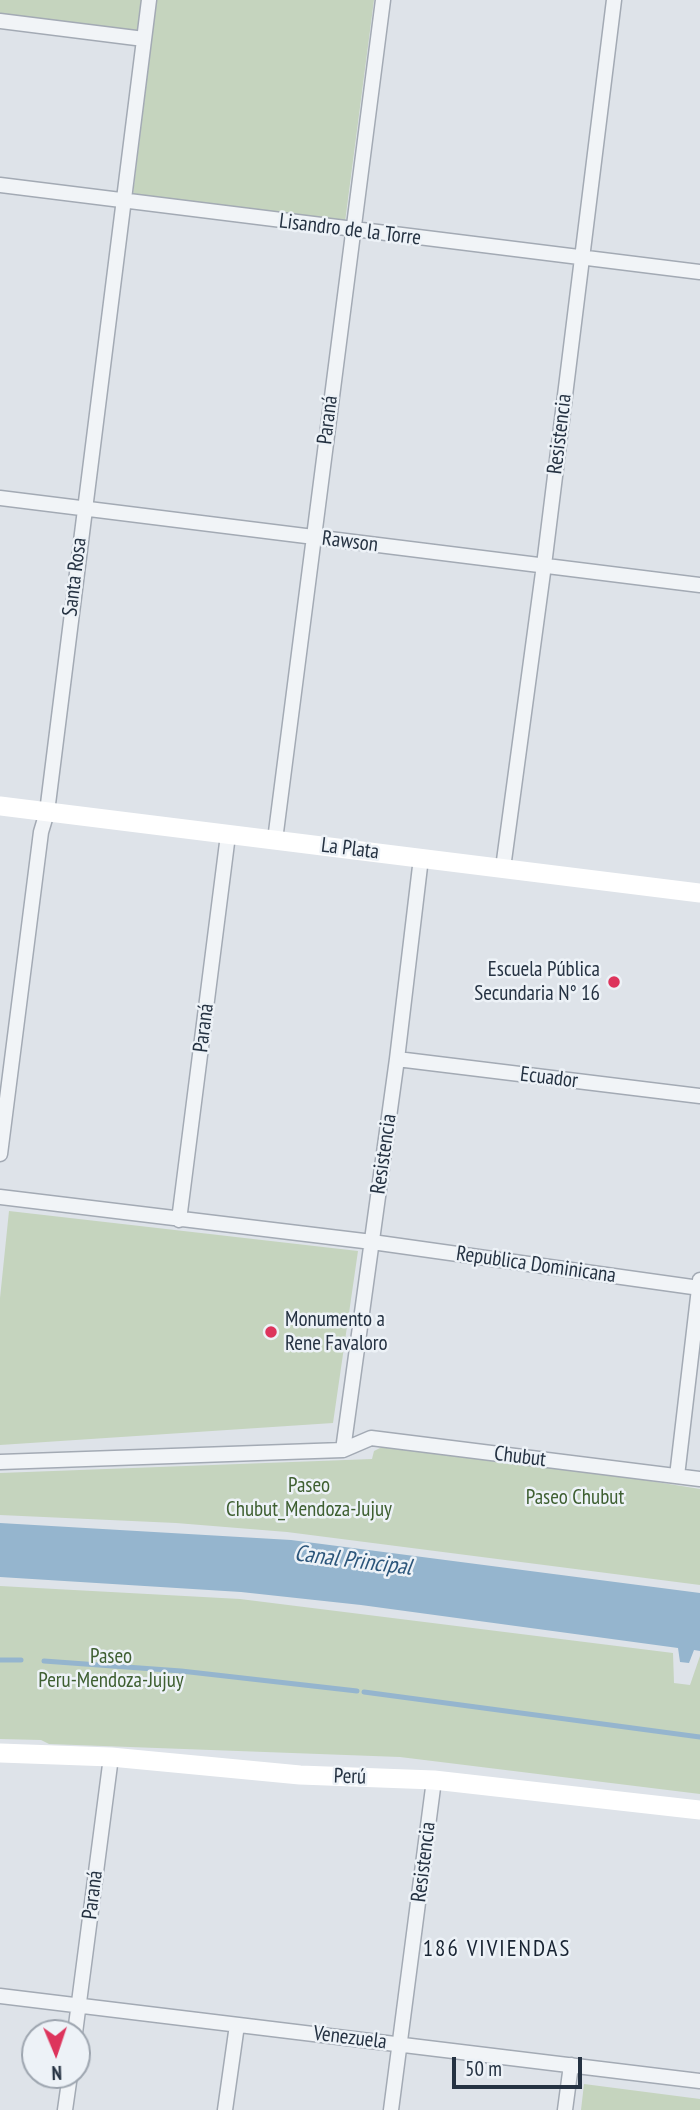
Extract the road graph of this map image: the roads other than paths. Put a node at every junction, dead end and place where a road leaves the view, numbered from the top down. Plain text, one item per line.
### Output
1 (149, 0) edge
2 (383, 0) edge
3 (614, 0) edge
4 (0, 21) edge
5 (144, 39) junction
6 (0, 185) edge
7 (122, 201) junction
8 (352, 230) junction
9 (582, 257) junction
10 (700, 272) edge
11 (0, 498) edge
12 (83, 508) junction
13 (313, 537) junction
14 (544, 565) junction
15 (700, 585) edge
16 (0, 806) edge
17 (47, 812) junction
18 (228, 835) junction
19 (275, 840) junction
20 (421, 858) junction
21 (503, 868) junction
22 (700, 893) edge
23 (397, 1059) junction
24 (700, 1096) edge
25 (0, 1154) edge
26 (0, 1197) edge
27 (179, 1220) junction
28 (372, 1242) junction
29 (700, 1280) edge
30 (700, 1288) edge
31 (343, 1450) junction
32 (0, 1462) edge
33 (677, 1476) junction
34 (700, 1479) edge
35 (0, 1753) edge
36 (111, 1757) junction
37 (434, 1780) junction
38 (700, 1810) edge
39 (0, 1996) edge
40 (79, 2006) junction
41 (77, 2019) edge
42 (237, 2025) junction
43 (400, 2044) junction
44 (571, 2065) junction
45 (700, 2081) edge
46 (68, 2089) edge
47 (65, 2110) edge
48 (225, 2110) edge
49 (391, 2110) edge
50 (565, 2110) edge

1 - 5 street, Santa Rosa
2 - 8 street, Paraná
3 - 9 street, Resistencia
4 - 5 street
5 - 7 street, Santa Rosa
6 - 7 street, Lisandro de la Torre
7 - 8 street, Lisandro de la Torre
7 - 12 street, Santa Rosa
8 - 9 street, Lisandro de la Torre
8 - 13 street, Paraná
9 - 10 street, Lisandro de la Torre
9 - 14 street, Resistencia
11 - 12 street, Rawson
12 - 13 street, Rawson
12 - 17 street, Santa Rosa
13 - 14 street, Rawson
13 - 19 street, Paraná
14 - 15 street, Rawson
14 - 21 street, Resistencia
16 - 17 street, La Plata
17 - 18 street, La Plata
17 - 25 street, Santa Rosa
18 - 19 street, La Plata
18 - 27 street, Paraná
19 - 20 street, La Plata
20 - 21 street, La Plata
20 - 23 street, Resistencia
21 - 22 street, La Plata
23 - 24 street, Ecuador
23 - 28 street, Resistencia
26 - 27 street, Republica Dominicana
27 - 28 street, Republica Dominicana
28 - 30 street, Republica Dominicana
28 - 31 street, Resistencia
29 - 30 street
30 - 33 street
31 - 32 street, Chubut
31 - 33 street, Chubut
33 - 34 street, Chubut
35 - 36 street, Perú
36 - 37 street, Perú
36 - 40 street, Paraná
37 - 38 street, Perú
37 - 43 street, Resistencia
39 - 40 street, Venezuela
40 - 41 street, Paraná
40 - 42 street, Venezuela
42 - 43 street, Venezuela
42 - 48 street
43 - 44 street, Venezuela
43 - 49 street, Resistencia
44 - 45 street, Venezuela
44 - 50 street
46 - 47 street

